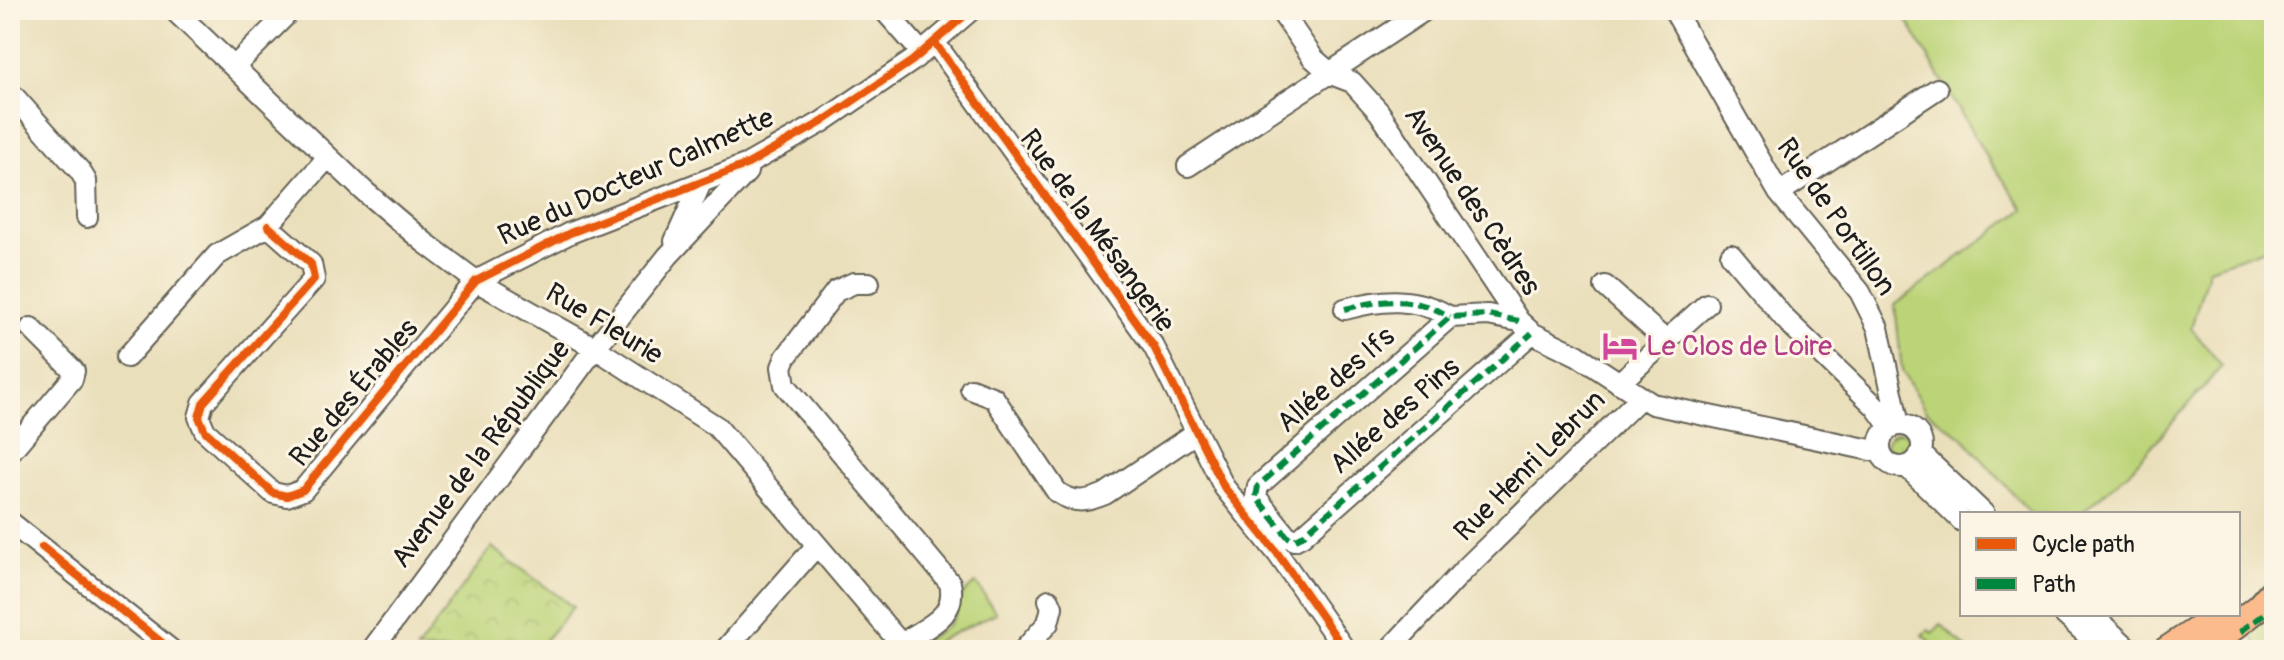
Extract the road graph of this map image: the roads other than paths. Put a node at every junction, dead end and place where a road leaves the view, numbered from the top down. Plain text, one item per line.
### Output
1 (174, 10) edge
2 (884, 10) edge
3 (971, 10) edge
4 (1280, 10) edge
5 (1425, 10) edge
6 (1674, 10) edge
7 (285, 16) dead end
8 (929, 48) junction
9 (234, 67) junction
10 (1331, 74) junction
11 (1937, 89) dead end
12 (10, 92) edge
13 (328, 157) junction
14 (748, 164) junction
15 (1188, 166) dead end
16 (701, 183) junction
17 (1779, 193) junction
18 (87, 217) dead end
19 (268, 226) junction
20 (1731, 255) dead end
21 (668, 256) junction
22 (476, 281) junction
23 (869, 283) dead end
24 (1605, 286) dead end
25 (1707, 304) dead end
26 (1345, 309) dead end
27 (1450, 317) junction
28 (1526, 327) junction
29 (31, 328) dead end
30 (1666, 341) junction
31 (595, 348) junction
32 (127, 357) dead end
33 (1619, 383) junction
34 (971, 389) dead end
35 (1640, 398) junction
36 (1895, 426) junction
37 (1197, 432) junction
38 (10, 452) edge
39 (1880, 452) junction
40 (1913, 460) junction
41 (1981, 512) edge
42 (1960, 519) edge
43 (10, 522) edge
44 (1294, 540) joint
45 (817, 545) junction
46 (2274, 580) edge
47 (2274, 590) edge
48 (1049, 600) dead end
49 (2240, 603) edge
50 (2066, 616) edge
51 (2093, 616) edge
52 (2219, 616) edge
53 (904, 647) edge
54 (171, 650) edge
55 (372, 650) edge
56 (725, 650) edge
57 (1024, 650) edge
58 (1345, 650) edge
59 (1389, 650) edge
60 (2104, 650) edge
61 (2130, 650) edge
62 (2167, 650) edge
63 (2204, 650) edge

1 - 9 street, Rue Fleurie
2 - 8 street, Rue de la Mésangerie
3 - 8 street, Rue du Docteur Calmette
4 - 10 street, Avenue des Cèdres
5 - 10 street
6 - 17 street, Rue de Portillon
7 - 9 street
8 - 14 street, Rue du Docteur Calmette
8 - 37 street, Rue de la Mésangerie
9 - 13 street, Rue Fleurie
10 - 15 street
10 - 28 street, Avenue des Cèdres
11 - 17 street
12 - 18 street
13 - 19 street
13 - 22 street, Rue Fleurie
14 - 16 street, Rue du Docteur Calmette
14 - 21 street, Avenue de la République
16 - 21 street, Avenue de la République
16 - 22 street, Rue du Docteur Calmette
17 - 36 street, Rue de Portillon
19 - 22 street, Rue des Érables
19 - 32 street
20 - 36 street
21 - 31 street, Avenue de la République
22 - 31 street, Rue Fleurie
23 - 53 street
24 - 30 street
25 - 30 street
26 - 27 street
27 - 28 street
27 - 44 street, Allée des Ifs
28 - 33 street, Avenue des Cèdres
28 - 44 street, Allée des Pins
29 - 38 street
30 - 33 street
31 - 45 street, Rue Fleurie
31 - 55 street, Avenue de la République
33 - 35 street, Avenue des Cèdres
34 - 37 street
35 - 39 street, Rue Henri Lebrun
35 - 59 street, Rue Henri Lebrun
36 - 39 street
36 - 40 street
37 - 58 street, Rue de la Mésangerie
39 - 40 street
40 - 41 street
40 - 42 street
43 - 54 street
45 - 53 street, Rue Fleurie
45 - 56 street
46 - 49 main road
47 - 63 main road
48 - 57 street
50 - 60 street
51 - 61 street
52 - 62 main road

